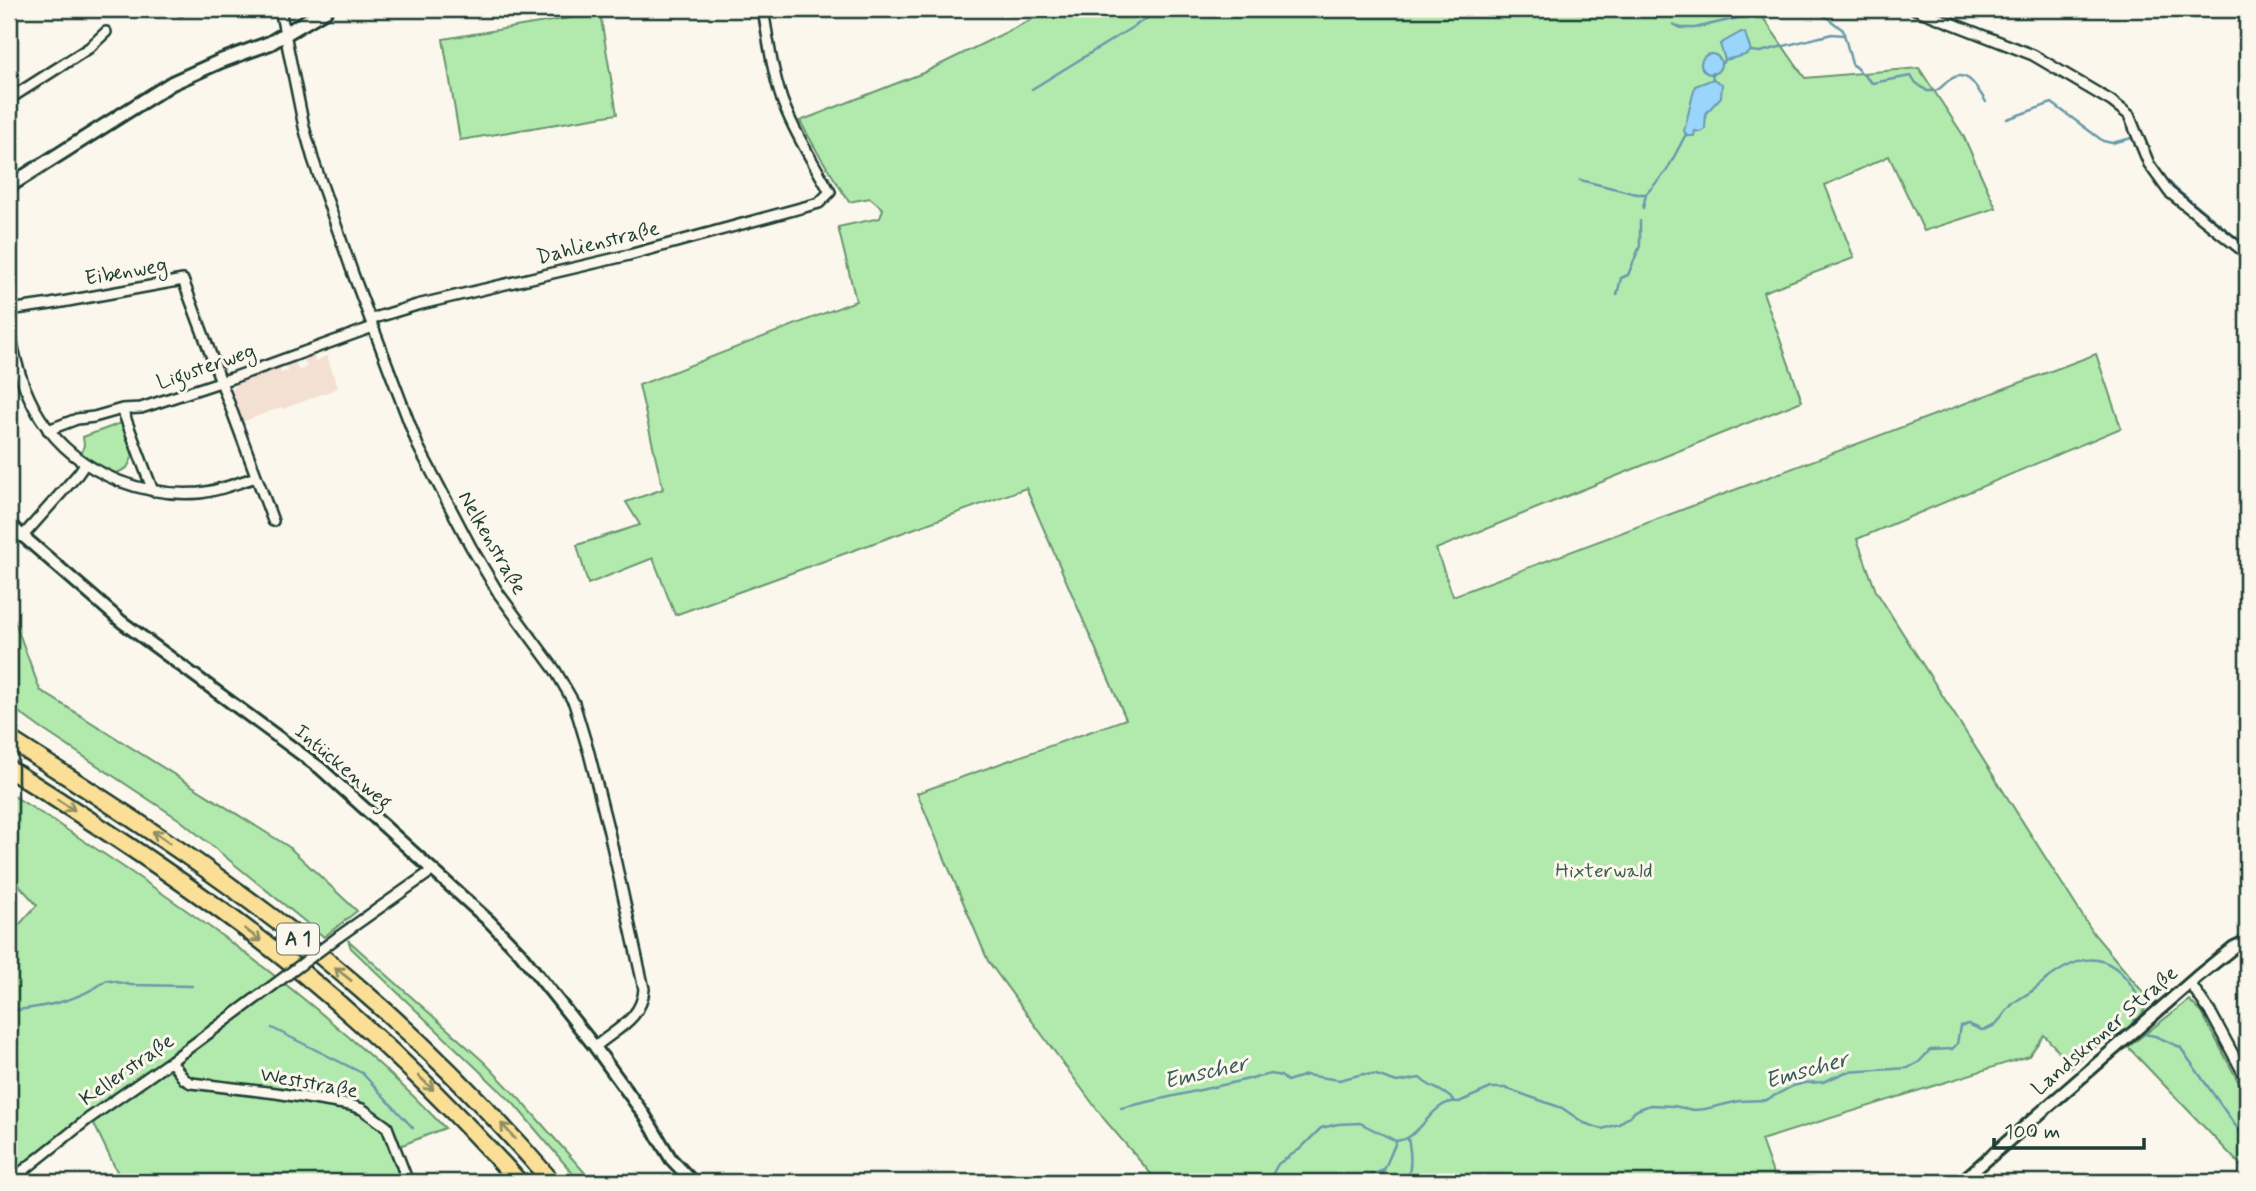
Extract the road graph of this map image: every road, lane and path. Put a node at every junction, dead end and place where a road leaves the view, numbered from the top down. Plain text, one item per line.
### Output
1 (280, 9) edge
2 (327, 9) edge
3 (763, 9) edge
4 (1915, 9) edge
5 (106, 32) dead end
6 (286, 35) junction
7 (9, 99) edge
8 (10, 181) edge
9 (2247, 254) edge
10 (9, 310) edge
11 (9, 322) edge
12 (372, 323) junction
13 (221, 381) junction
14 (122, 409) junction
15 (48, 430) junction
16 (85, 464) junction
17 (256, 477) junction
18 (153, 491) junction
19 (273, 521) dead end
20 (9, 524) edge
21 (22, 537) junction
22 (9, 739) edge
23 (9, 769) edge
24 (433, 870) junction
25 (2247, 941) edge
26 (2190, 983) junction
27 (595, 1046) junction
28 (171, 1061) junction
29 (2247, 1080) edge
30 (9, 1182) edge
31 (408, 1182) edge
32 (519, 1182) edge
33 (552, 1182) edge
34 (693, 1182) edge
35 (1961, 1182) edge

1 - 6 street, Nelkenstraße
2 - 6 main road
3 - 12 street, Dahlienstraße
4 - 9 street
5 - 7 street
6 - 8 main road
6 - 12 street, Nelkenstraße
10 - 13 street, Eibenweg
11 - 15 street
12 - 13 street, Ligusterweg
12 - 27 street, Nelkenstraße
13 - 14 street, Ligusterweg
13 - 17 street
14 - 15 street, Ligusterweg
14 - 18 street
15 - 16 street
16 - 18 street
16 - 21 street
17 - 18 street
17 - 19 street
20 - 21 street, Intückenweg
21 - 24 street, Intückenweg
33 -> 22 highway, A 1
23 -> 32 highway, A 1
24 - 27 street, Intückenweg
24 - 28 street, Kellerstraße, bridge
25 - 26 street, Landskroner Straße
26 - 29 street
26 - 35 street, Landskroner Straße
27 - 34 street, Intückenweg
28 - 30 street, Kellerstraße
28 - 31 street, Weststraße

